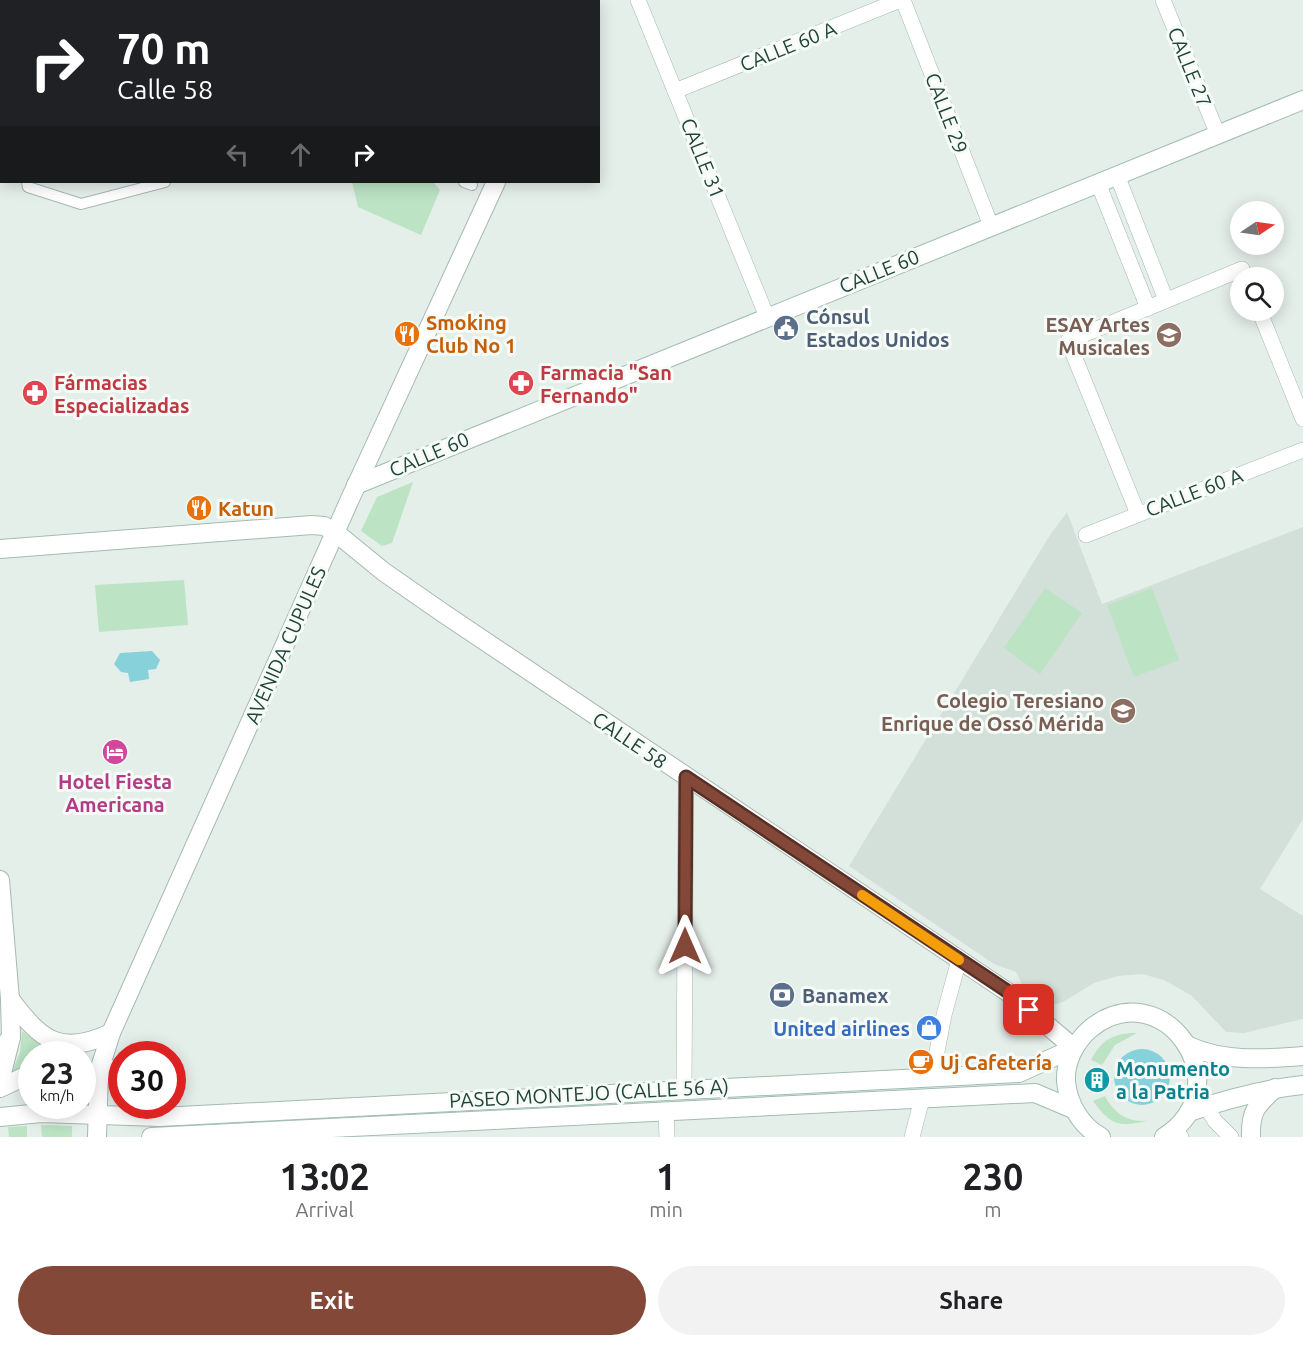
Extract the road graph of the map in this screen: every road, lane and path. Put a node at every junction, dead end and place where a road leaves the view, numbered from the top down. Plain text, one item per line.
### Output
1 (638, 0) edge
2 (901, 0) edge
3 (1163, 0) edge
4 (675, 91) junction
5 (1303, 100) edge
6 (1218, 135) junction
7 (1118, 175) junction
8 (27, 183) edge
9 (161, 183) edge
10 (496, 183) edge
11 (1098, 183) junction
12 (991, 226) junction
13 (1230, 278) edge
14 (1166, 300) junction
15 (1148, 308) junction
16 (767, 317) junction
17 (1263, 321) edge
18 (1303, 419) edge
19 (1303, 450) edge
20 (356, 485) junction
21 (1138, 514) junction
22 (335, 532) junction
23 (1086, 535) dead end
24 (0, 549) edge
25 (686, 777) junction
26 (0, 880) edge
27 (959, 960) junction
28 (10, 999) junction
29 (111, 1033) junction
30 (5, 1044) edge
31 (1189, 1046) junction
32 (1074, 1048) junction
33 (1299, 1055) edge
34 (102, 1062) junction
35 (108, 1069) edge
36 (96, 1072) edge
37 (932, 1077) junction
38 (18, 1080) edge
39 (0, 1081) edge
40 (1303, 1085) edge
41 (0, 1088) edge
42 (684, 1088) junction
43 (1275, 1088) junction
44 (922, 1099) junction
45 (1197, 1103) junction
46 (96, 1106) edge
47 (1073, 1109) junction
48 (666, 1111) junction
49 (98, 1116) junction
50 (108, 1116) edge
51 (186, 1116) edge
52 (0, 1117) edge
53 (97, 1137) edge
54 (157, 1137) edge
55 (667, 1137) edge
56 (912, 1137) edge
57 (1101, 1137) edge
58 (1165, 1137) edge
59 (1181, 1137) edge
60 (1230, 1137) edge
61 (1251, 1137) edge

1 - 4 street, CALLE 31
2 - 4 street, CALLE 60 A
2 - 12 street, CALLE 29
3 - 6 street, CALLE 27
4 - 16 street, CALLE 31
5 - 6 main road, CALLE 60
6 - 7 main road, CALLE 60
7 - 11 main road, CALLE 60
7 - 14 street
8 - 9 street
10 - 20 main road, AVENIDA CUPULES
11 - 12 main road, CALLE 60
11 - 15 street
12 - 16 main road, CALLE 60
13 - 14 street
14 - 15 street
15 - 21 street
16 - 20 main road, CALLE 60
17 - 18 street
19 - 21 street, CALLE 60 A
20 - 22 main road, AVENIDA CUPULES
21 - 23 street, CALLE 60 A
22 - 24 main road
22 - 25 main road, CALLE 58
22 - 29 main road, AVENIDA CUPULES
25 - 27 main road, CALLE 58
25 - 42 street
26 - 28 main road
27 - 32 main road, CALLE 58
27 - 37 street
28 - 29 main road
28 - 30 main road
29 - 34 main road, AVENIDA CUPULES
30 - 39 main road
31 - 32 main road
31 - 33 main road
31 - 45 main road
32 - 37 main road, PASEO MONTEJO (CALLE 56 A)
32 - 47 main road
34 - 35 main road
34 - 36 main road, AVENIDA CUPULES
37 - 42 main road, PASEO MONTEJO (CALLE 56 A)
38 - 41 main road
40 - 43 main road
42 - 51 main road, PASEO MONTEJO (CALLE 56 A)
43 - 45 main road
43 - 61 main road
44 - 47 main road, PASEO MONTEJO (CALLE 56 A)
44 - 48 main road, PASEO MONTEJO (CALLE 56 A)
44 - 56 street
45 - 58 main road
45 - 60 street
46 - 49 main road, AVENIDA CUPULES
47 - 57 main road
48 - 54 main road, PASEO MONTEJO (CALLE 56 A)
48 - 55 street
49 - 50 main road, PASEO MONTEJO (CALLE 56 A)
49 - 52 main road, PASEO MONTEJO (CALLE 56 A)
49 - 53 main road, AVENIDA CUPULES
58 - 59 street

